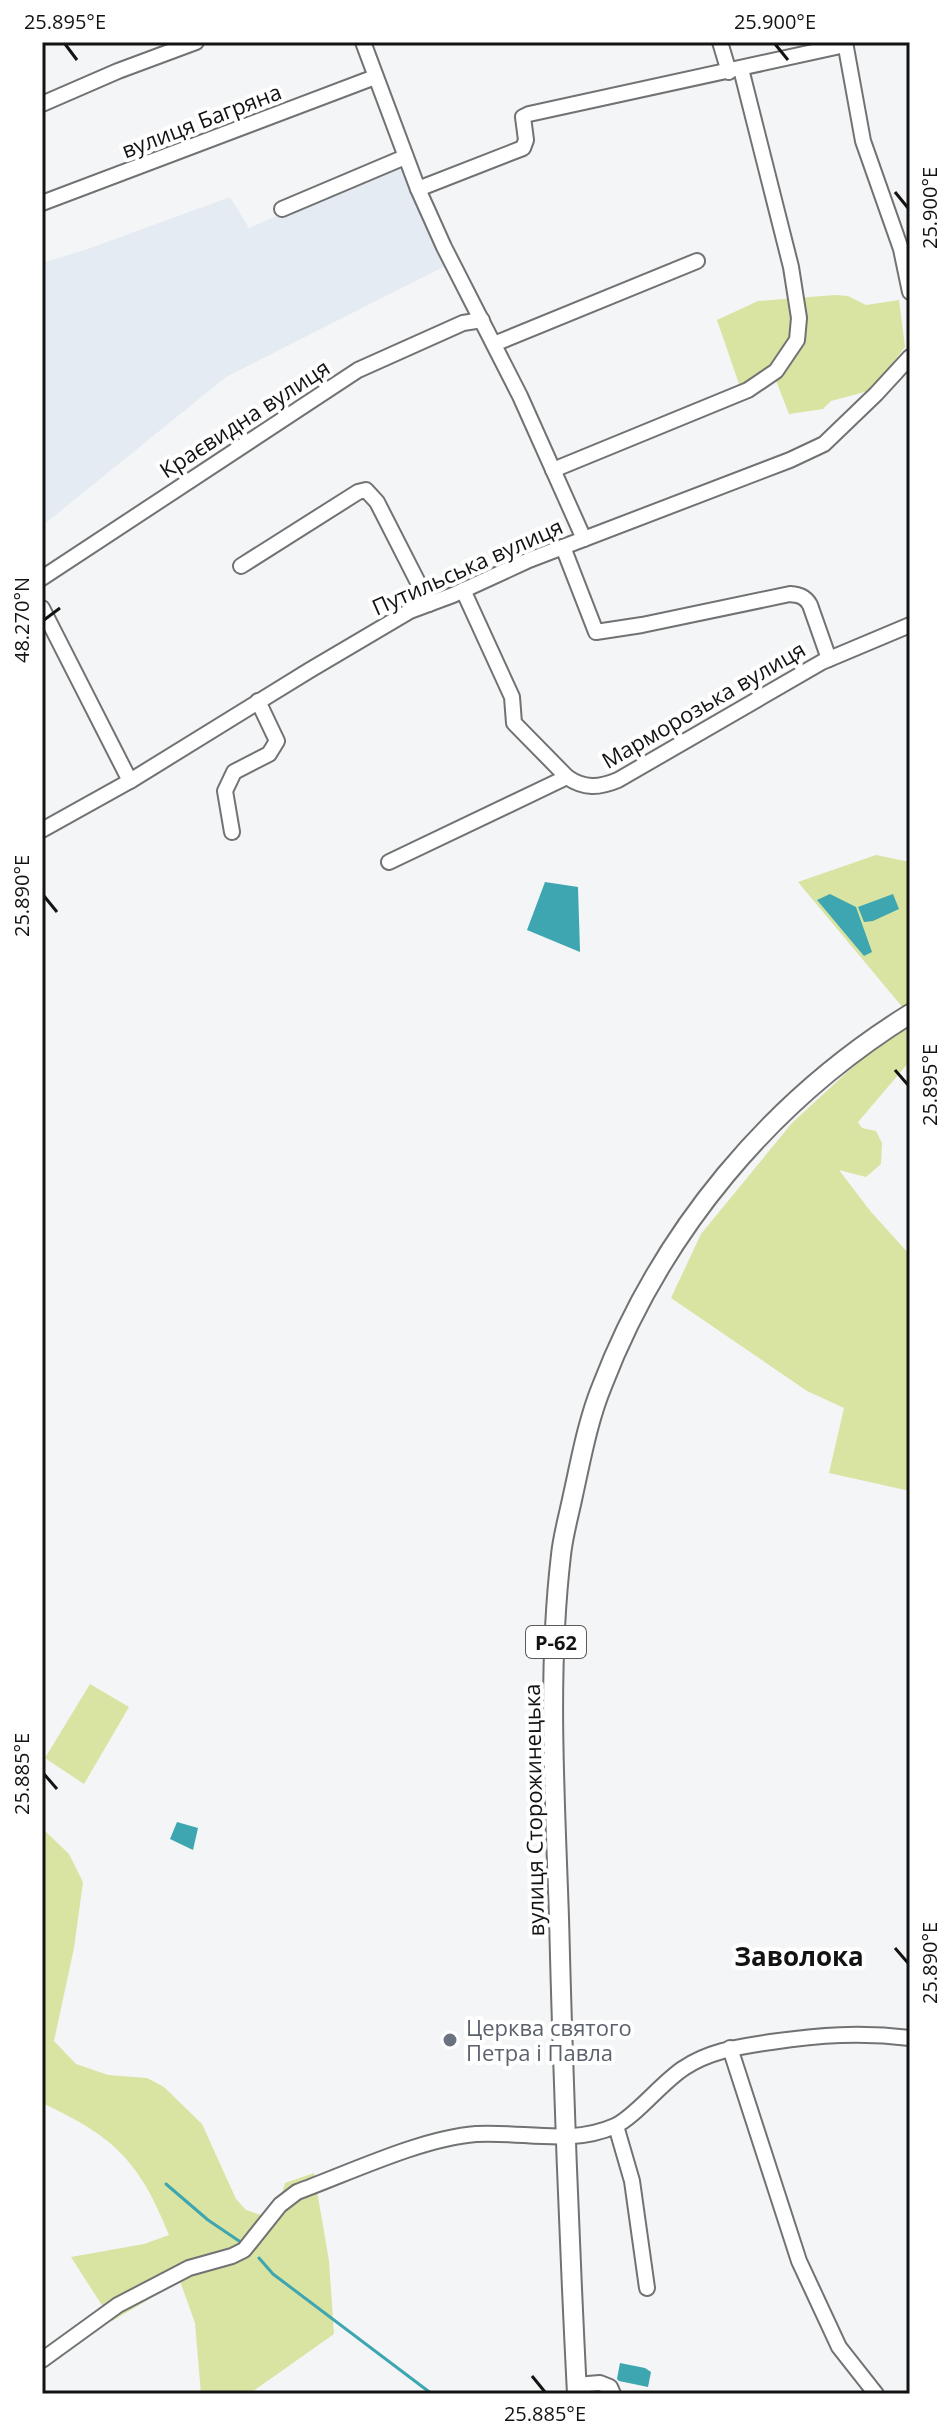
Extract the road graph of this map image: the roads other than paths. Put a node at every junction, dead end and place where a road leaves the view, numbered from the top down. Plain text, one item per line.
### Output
1 (196, 42) edge
2 (363, 42) edge
3 (720, 42) edge
4 (845, 43) edge
5 (735, 71) junction
6 (375, 77) junction
7 (42, 104) edge
8 (405, 157) junction
9 (418, 189) junction
10 (42, 203) edge
11 (282, 209) dead end
12 (905, 248) edge
13 (697, 261) dead end
14 (910, 292) edge
15 (482, 320) junction
16 (494, 344) junction
17 (910, 357) edge
18 (553, 470) junction
19 (584, 539) junction
20 (563, 547) junction
21 (241, 566) dead end
22 (42, 578) edge
23 (463, 590) junction
24 (429, 604) junction
25 (42, 608) edge
26 (910, 625) edge
27 (829, 659) junction
28 (258, 701) junction
29 (567, 777) junction
30 (130, 781) junction
31 (42, 830) edge
32 (232, 832) dead end
33 (389, 862) dead end
34 (910, 1014) edge
35 (910, 2038) edge
36 (730, 2048) junction
37 (616, 2126) junction
38 (565, 2138) junction
39 (647, 2288) dead end
40 (42, 2360) edge
41 (576, 2389) edge
42 (613, 2394) edge
43 (876, 2394) edge

1 - 7 street
2 - 6 street
3 - 5 street
4 - 5 street
4 - 12 street
5 - 9 street
5 - 18 street
6 - 8 street
6 - 10 street, вулиця Багряна
8 - 9 street
8 - 11 street
9 - 15 street
12 - 14 street
13 - 16 street
15 - 16 street
15 - 22 street, Краєвидна вулиця
16 - 18 street
17 - 19 street, Путильська вулиця
18 - 19 street
19 - 20 street, Путильська вулиця
20 - 23 street, Путильська вулиця
20 - 27 street
21 - 24 street
23 - 24 street, Путильська вулиця
23 - 29 street
24 - 28 street, Путильська вулиця
25 - 30 street
26 - 27 street, Марморозька вулиця
27 - 29 street, Марморозька вулиця
28 - 30 street, Путильська вулиця
28 - 32 street
29 - 33 street
30 - 31 street, Путильська вулиця
34 - 38 main road, вулиця Сторожинецька / Р-62
35 - 36 street
36 - 37 street
36 - 43 street
37 - 38 street
37 - 39 street
38 - 40 street
38 - 41 main road, вулиця Сторожинецька / Р-62
41 - 42 street

